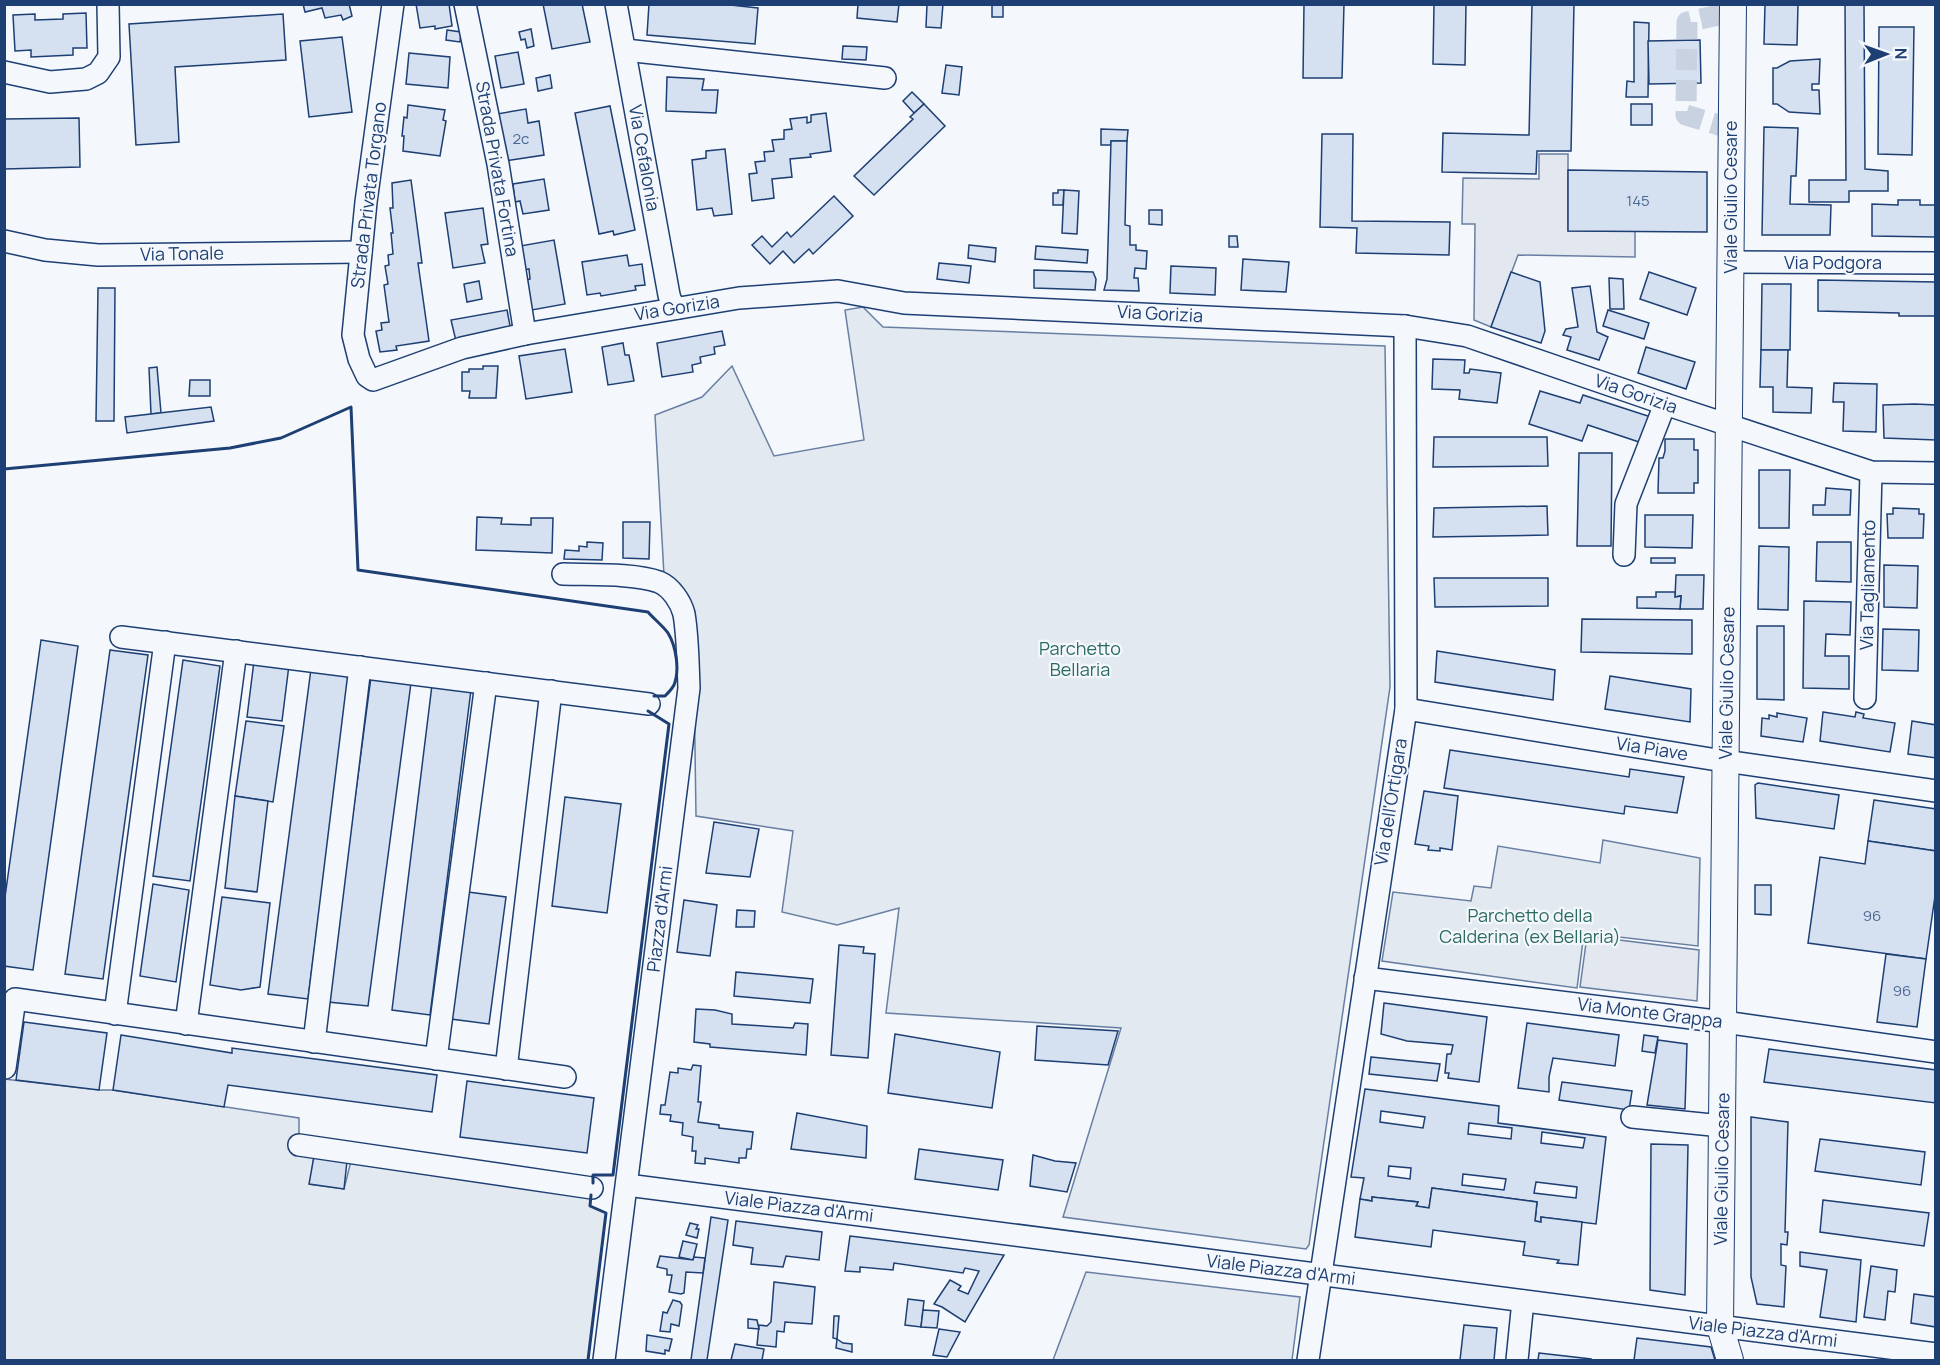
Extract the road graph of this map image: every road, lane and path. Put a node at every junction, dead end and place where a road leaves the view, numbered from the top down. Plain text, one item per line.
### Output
1 (108, 4) edge
2 (393, 4) edge
3 (465, 4) edge
4 (616, 4) edge
5 (1733, 4) edge
6 (625, 50) junction
7 (4, 72) edge
8 (885, 78) dead end
9 (4, 241) edge
10 (361, 252) junction
11 (1731, 262) junction
12 (1935, 263) edge
13 (678, 308) junction
14 (1405, 326) junction
15 (525, 334) junction
16 (373, 380) joint
17 (1665, 404) junction
18 (1730, 425) junction
19 (1871, 472) junction
20 (1935, 473) edge
21 (1624, 555) dead end
22 (563, 574) dead end
23 (121, 637) dead end
24 (165, 642) junction
25 (236, 651) junction
26 (360, 667) junction
27 (486, 683) junction
28 (551, 691) junction
29 (1865, 698) dead end
30 (649, 704) dead end
31 (1406, 709) junction
32 (1726, 761) junction
33 (1935, 791) edge
34 (1365, 978) junction
35 (115, 1014) junction
36 (1724, 1022) junction
37 (186, 1024) junction
38 (314, 1042) junction
39 (1935, 1052) edge
40 (436, 1059) junction
41 (5, 1068) edge
42 (506, 1069) junction
43 (565, 1077) dead end
44 (1632, 1117) dead end
45 (1722, 1126) junction
46 (299, 1145) dead end
47 (627, 1185) junction
48 (592, 1188) dead end
49 (1320, 1275) junction
50 (1523, 1301) junction
51 (1720, 1326) junction
52 (1935, 1354) edge
53 (604, 1360) edge
54 (1308, 1360) edge
55 (1517, 1360) edge
56 (1730, 1360) edge

1 - 7 street
2 - 10 street, Strada Privata Torgano
3 - 15 street, Strada Privata Fortina
4 - 6 street, Via Cefalonia
5 - 11 main road, Viale Giulio Cesare
6 - 8 street
6 - 13 street, Via Cefalonia
9 - 10 street, Via Tonale
10 - 16 street, Strada Privata Torgano
11 - 12 street, Via Podgora
11 - 18 main road, Viale Giulio Cesare
13 - 14 street, Via Gorizia
13 - 15 street, Via Gorizia
14 - 17 street, Via Gorizia
14 - 31 street, Via dell'Ortigara
15 - 16 street, Via Gorizia
17 - 18 street, Via Gorizia
17 - 21 street
18 - 19 street, Via Gorizia
18 - 32 main road, Viale Giulio Cesare
19 - 20 street, Via Gorizia
19 - 29 street, Via Tagliamento
22 - 47 street, Piazza d'Armi
23 - 24 street
24 - 25 street
24 - 35 street
25 - 26 street
25 - 37 street
26 - 27 street
26 - 38 street
27 - 28 street
27 - 40 street
28 - 30 street
28 - 42 street
31 - 32 street, Via Piave
31 - 34 street, Via dell'Ortigara
32 - 33 street, Via Piave
32 - 36 main road, Viale Giulio Cesare
34 - 36 street, Via Monte Grappa
34 - 49 street, Via dell'Ortigara
35 - 37 street
35 - 41 street
36 - 39 street, Via Monte Grappa
36 - 45 main road, Viale Giulio Cesare
37 - 38 street
38 - 40 street
40 - 42 street
42 - 43 street
44 - 45 street
45 - 51 main road, Viale Giulio Cesare
46 - 48 street
47 - 49 street, Viale Piazza d'Armi
47 - 53 street, Piazza d'Armi
49 - 50 street, Viale Piazza d'Armi
49 - 54 street, Via dell'Ortigara
50 - 51 street, Viale Piazza d'Armi
50 - 55 street
51 - 52 street, Viale Piazza d'Armi
51 - 56 main road, Viale Giulio Cesare

